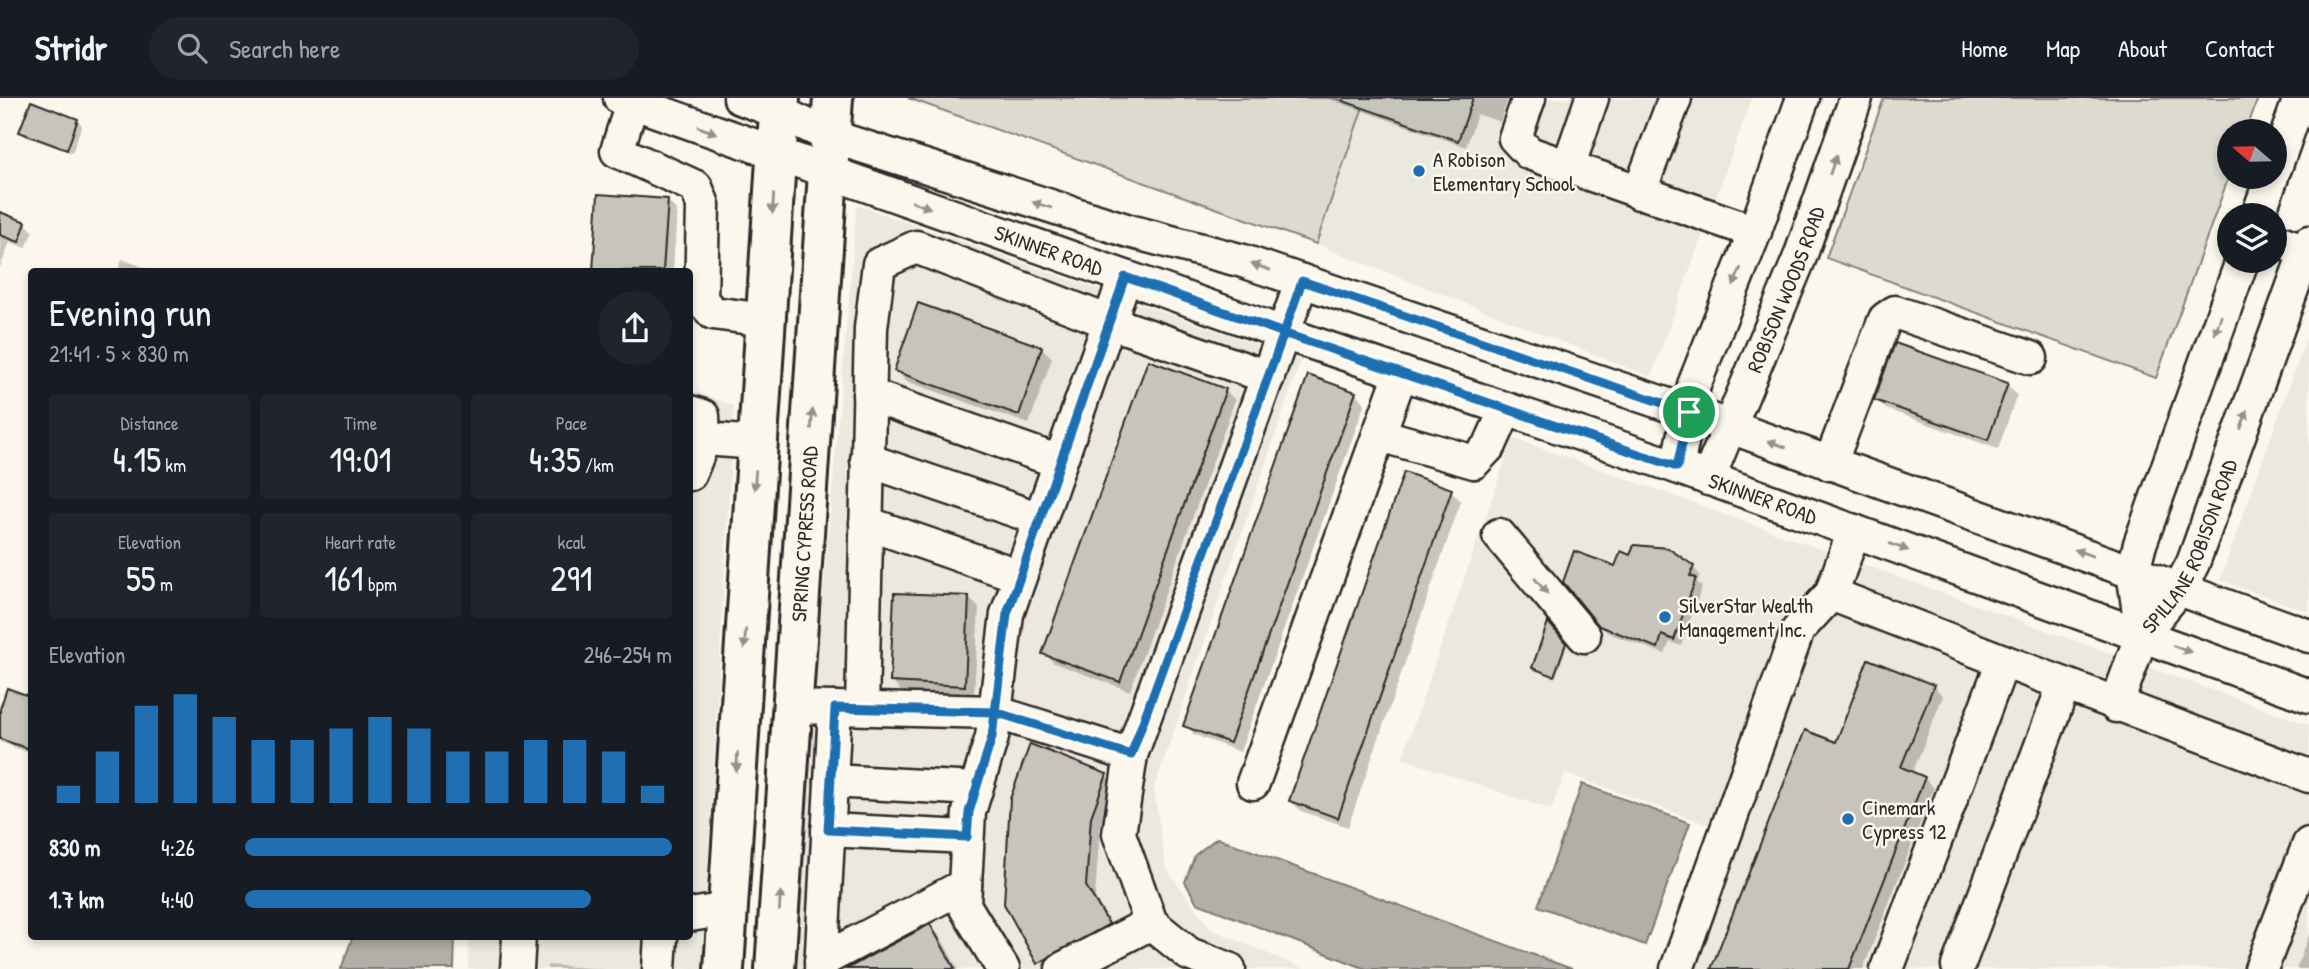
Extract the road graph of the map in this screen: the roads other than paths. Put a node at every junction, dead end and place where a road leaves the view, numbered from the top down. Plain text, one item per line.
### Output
1 (740, 98) edge
2 (833, 98) edge
3 (1529, 98) edge
4 (1592, 98) edge
5 (1675, 98) edge
6 (1802, 98) edge
7 (1856, 98) edge
8 (2300, 98) edge
9 (626, 100) edge
10 (780, 105) edge
11 (2287, 134) edge
12 (829, 154) junction
13 (776, 155) junction
14 (1568, 167) junction
15 (1639, 193) junction
16 (1755, 232) junction
17 (2287, 243) edge
18 (2308, 248) edge
19 (2238, 273) edge
20 (1125, 277) junction
21 (1302, 281) junction
22 (765, 320) junction
23 (1109, 322) junction
24 (1284, 333) junction
25 (2031, 358) dead end
26 (1401, 373) junction
27 (1268, 377) junction
28 (869, 395) junction
29 (1506, 409) junction
30 (1689, 412) junction
31 (693, 413) edge
32 (1732, 427) junction
33 (1380, 435) junction
34 (704, 439) junction
35 (758, 443) junction
36 (867, 460) junction
37 (1060, 462) junction
38 (1830, 464) junction
39 (693, 466) edge
40 (1677, 467) junction
41 (1709, 479) junction
42 (1040, 519) junction
43 (866, 523) junction
44 (1853, 531) junction
45 (1499, 535) dead end
46 (2133, 571) junction
47 (1020, 576) junction
48 (2180, 588) junction
49 (1831, 594) junction
50 (2142, 634) junction
51 (1584, 636) dead end
52 (2309, 636) edge
53 (2003, 662) junction
54 (2064, 685) junction
55 (742, 694) junction
56 (2309, 696) edge
57 (2116, 705) junction
58 (793, 707) junction
59 (848, 708) junction
60 (995, 712) junction
61 (1131, 755) junction
62 (2309, 776) edge
63 (831, 781) junction
64 (1252, 783) dead end
65 (976, 789) junction
66 (828, 830) junction
67 (967, 837) junction
68 (2309, 844) edge
69 (965, 886) junction
70 (728, 909) junction
71 (693, 915) edge
72 (1151, 923) junction
73 (519, 940) edge
74 (661, 940) edge
75 (1190, 961) edge
76 (821, 965) edge
77 (1960, 968) edge
78 (517, 969) edge
79 (659, 969) edge
80 (724, 969) edge
81 (775, 969) edge
82 (1003, 969) edge
83 (1062, 969) edge
84 (1229, 969) edge
85 (1677, 969) edge
86 (1887, 969) edge
87 (2261, 969) edge

1 - 10 street, SKINNER ROAD
2 - 12 main road, SPRING CYPRESS ROAD
3 - 14 street
4 - 14 street
5 - 15 street
6 - 16 street
32 -> 7 street, ROBISON WOODS ROAD
8 - 11 street
9 -> 13 street, SKINNER ROAD
9 - 22 street
10 - 12 street, SKINNER ROAD
10 - 13 main road
12 - 13 street, SKINNER ROAD
12 -> 20 street, SKINNER ROAD
21 -> 12 street, SKINNER ROAD
58 -> 12 main road, SPRING CYPRESS ROAD
13 -> 22 main road
14 - 15 street
15 - 16 street
16 -> 30 street
17 - 18 street
48 -> 18 street, SPILLANE ROBISON ROAD
19 -> 46 street, SPILLANE ROBISON ROAD
20 - 23 street
20 - 24 street, SKINNER ROAD
21 - 24 street
21 - 30 street, SKINNER ROAD
22 - 35 main road
23 - 27 street
23 - 28 street
23 - 37 street
24 - 26 street, SKINNER ROAD
24 - 27 street
25 - 38 street
26 - 29 street, SKINNER ROAD
26 - 33 street
27 - 61 street
28 - 36 street
28 - 37 street
29 - 33 street
29 - 40 street, SKINNER ROAD
30 - 32 street, SKINNER ROAD
30 - 40 street
31 - 34 street
38 -> 32 street, SKINNER ROAD
32 - 41 street, ROBISON WOODS ROAD
33 - 64 street
34 - 35 street
34 - 39 street
35 -> 55 main road
36 - 42 street
36 - 43 street
37 - 42 street
46 -> 38 street, SKINNER ROAD
40 - 41 street, SKINNER ROAD
41 - 44 street, SKINNER ROAD
42 - 47 street
43 - 47 street
43 - 59 street
44 - 49 street
44 -> 50 street, SKINNER ROAD
45 -> 51 street
46 - 48 street, SKINNER ROAD
46 - 50 street, SPILLANE ROBISON ROAD
47 - 60 street
48 - 50 street, SPILLANE ROBISON ROAD
48 - 52 street, SKINNER ROAD
49 - 53 street
49 - 85 street
50 -> 56 street, SKINNER ROAD
50 - 57 street
53 - 54 street
53 - 86 street
54 - 57 street
54 - 77 street
55 - 58 main road
55 -> 70 main road
57 - 62 street
58 - 59 street
81 -> 58 main road, SPRING CYPRESS ROAD
59 - 60 street
59 - 63 street
60 - 61 street
60 - 65 street
61 - 72 street
63 - 65 street
63 - 66 street
65 - 67 street
66 - 67 street
66 - 76 street
67 - 69 street
68 - 87 street
69 - 76 street
69 - 82 street
70 - 71 street
70 - 80 main road
72 - 75 street
72 - 83 street
73 - 78 street
74 - 79 street
75 - 84 street

